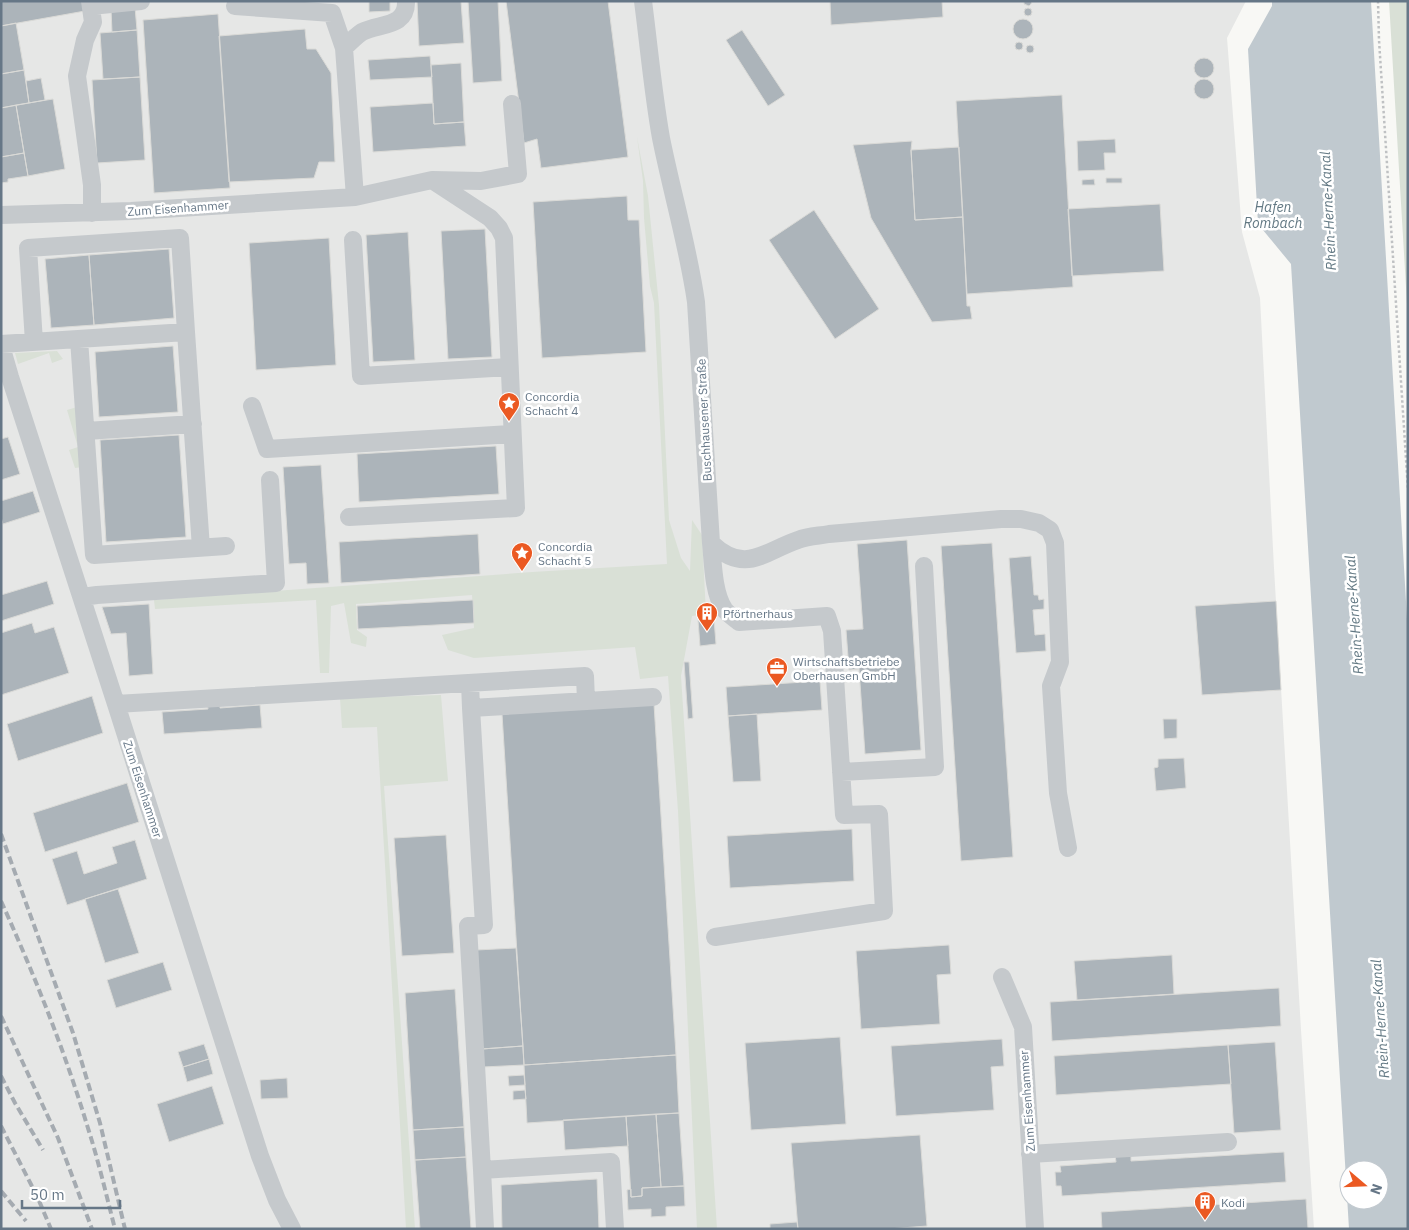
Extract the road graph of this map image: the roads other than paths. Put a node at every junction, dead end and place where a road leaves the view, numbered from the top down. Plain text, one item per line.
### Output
1 (141, 1) edge
2 (406, 1) edge
3 (643, 1) edge
4 (91, 4) edge
5 (236, 6) dead end
6 (344, 48) junction
7 (512, 104) dead end
8 (432, 180) junction
9 (355, 197) junction
10 (92, 213) junction
11 (1, 215) edge
12 (353, 240) dead end
13 (186, 332) junction
14 (80, 339) junction
15 (34, 342) junction
16 (1, 345) edge
17 (510, 367) junction
18 (252, 406) dead end
19 (193, 424) junction
20 (86, 431) junction
21 (512, 434) junction
22 (270, 480) dead end
23 (349, 517) dead end
24 (711, 543) junction
25 (226, 546) dead end
26 (201, 548) junction
27 (924, 566) dead end
28 (82, 597) junction
29 (470, 683) junction
30 (654, 697) dead end
31 (586, 701) junction
32 (116, 704) junction
33 (471, 708) junction
34 (841, 772) junction
35 (1068, 848) dead end
36 (715, 937) dead end
37 (1002, 977) dead end
38 (1228, 1142) dead end
39 (1030, 1154) junction
40 (482, 1170) junction
41 (292, 1229) edge
42 (485, 1229) edge
43 (615, 1229) edge
44 (1035, 1229) edge

1 - 4 street
2 - 6 street
3 - 24 street, Buschhausener Straße
4 - 10 street
5 - 6 street
6 - 9 street
7 - 8 street, Zum Eisenhammer
8 - 9 street, Zum Eisenhammer
8 - 17 street
9 - 10 street, Zum Eisenhammer
10 - 11 street, Zum Eisenhammer
12 - 17 street
13 - 14 street
13 - 15 street
13 - 19 street
14 - 15 street
14 - 20 street
15 - 16 street
16 - 28 street, Zum Eisenhammer
17 - 21 street
18 - 21 street
19 - 20 street
19 - 26 street
20 - 26 street
21 - 23 street
22 - 28 street
24 - 34 street, Buschhausener Straße
24 - 35 street
25 - 26 street
27 - 34 street
28 - 32 street, Zum Eisenhammer
29 - 31 street
29 - 32 street
29 - 33 street
30 - 31 street
31 - 33 street
32 - 41 street, Zum Eisenhammer
33 - 40 street
34 - 36 street
37 - 39 street, Zum Eisenhammer
38 - 39 street
39 - 44 street, Zum Eisenhammer
40 - 42 street
40 - 43 street

